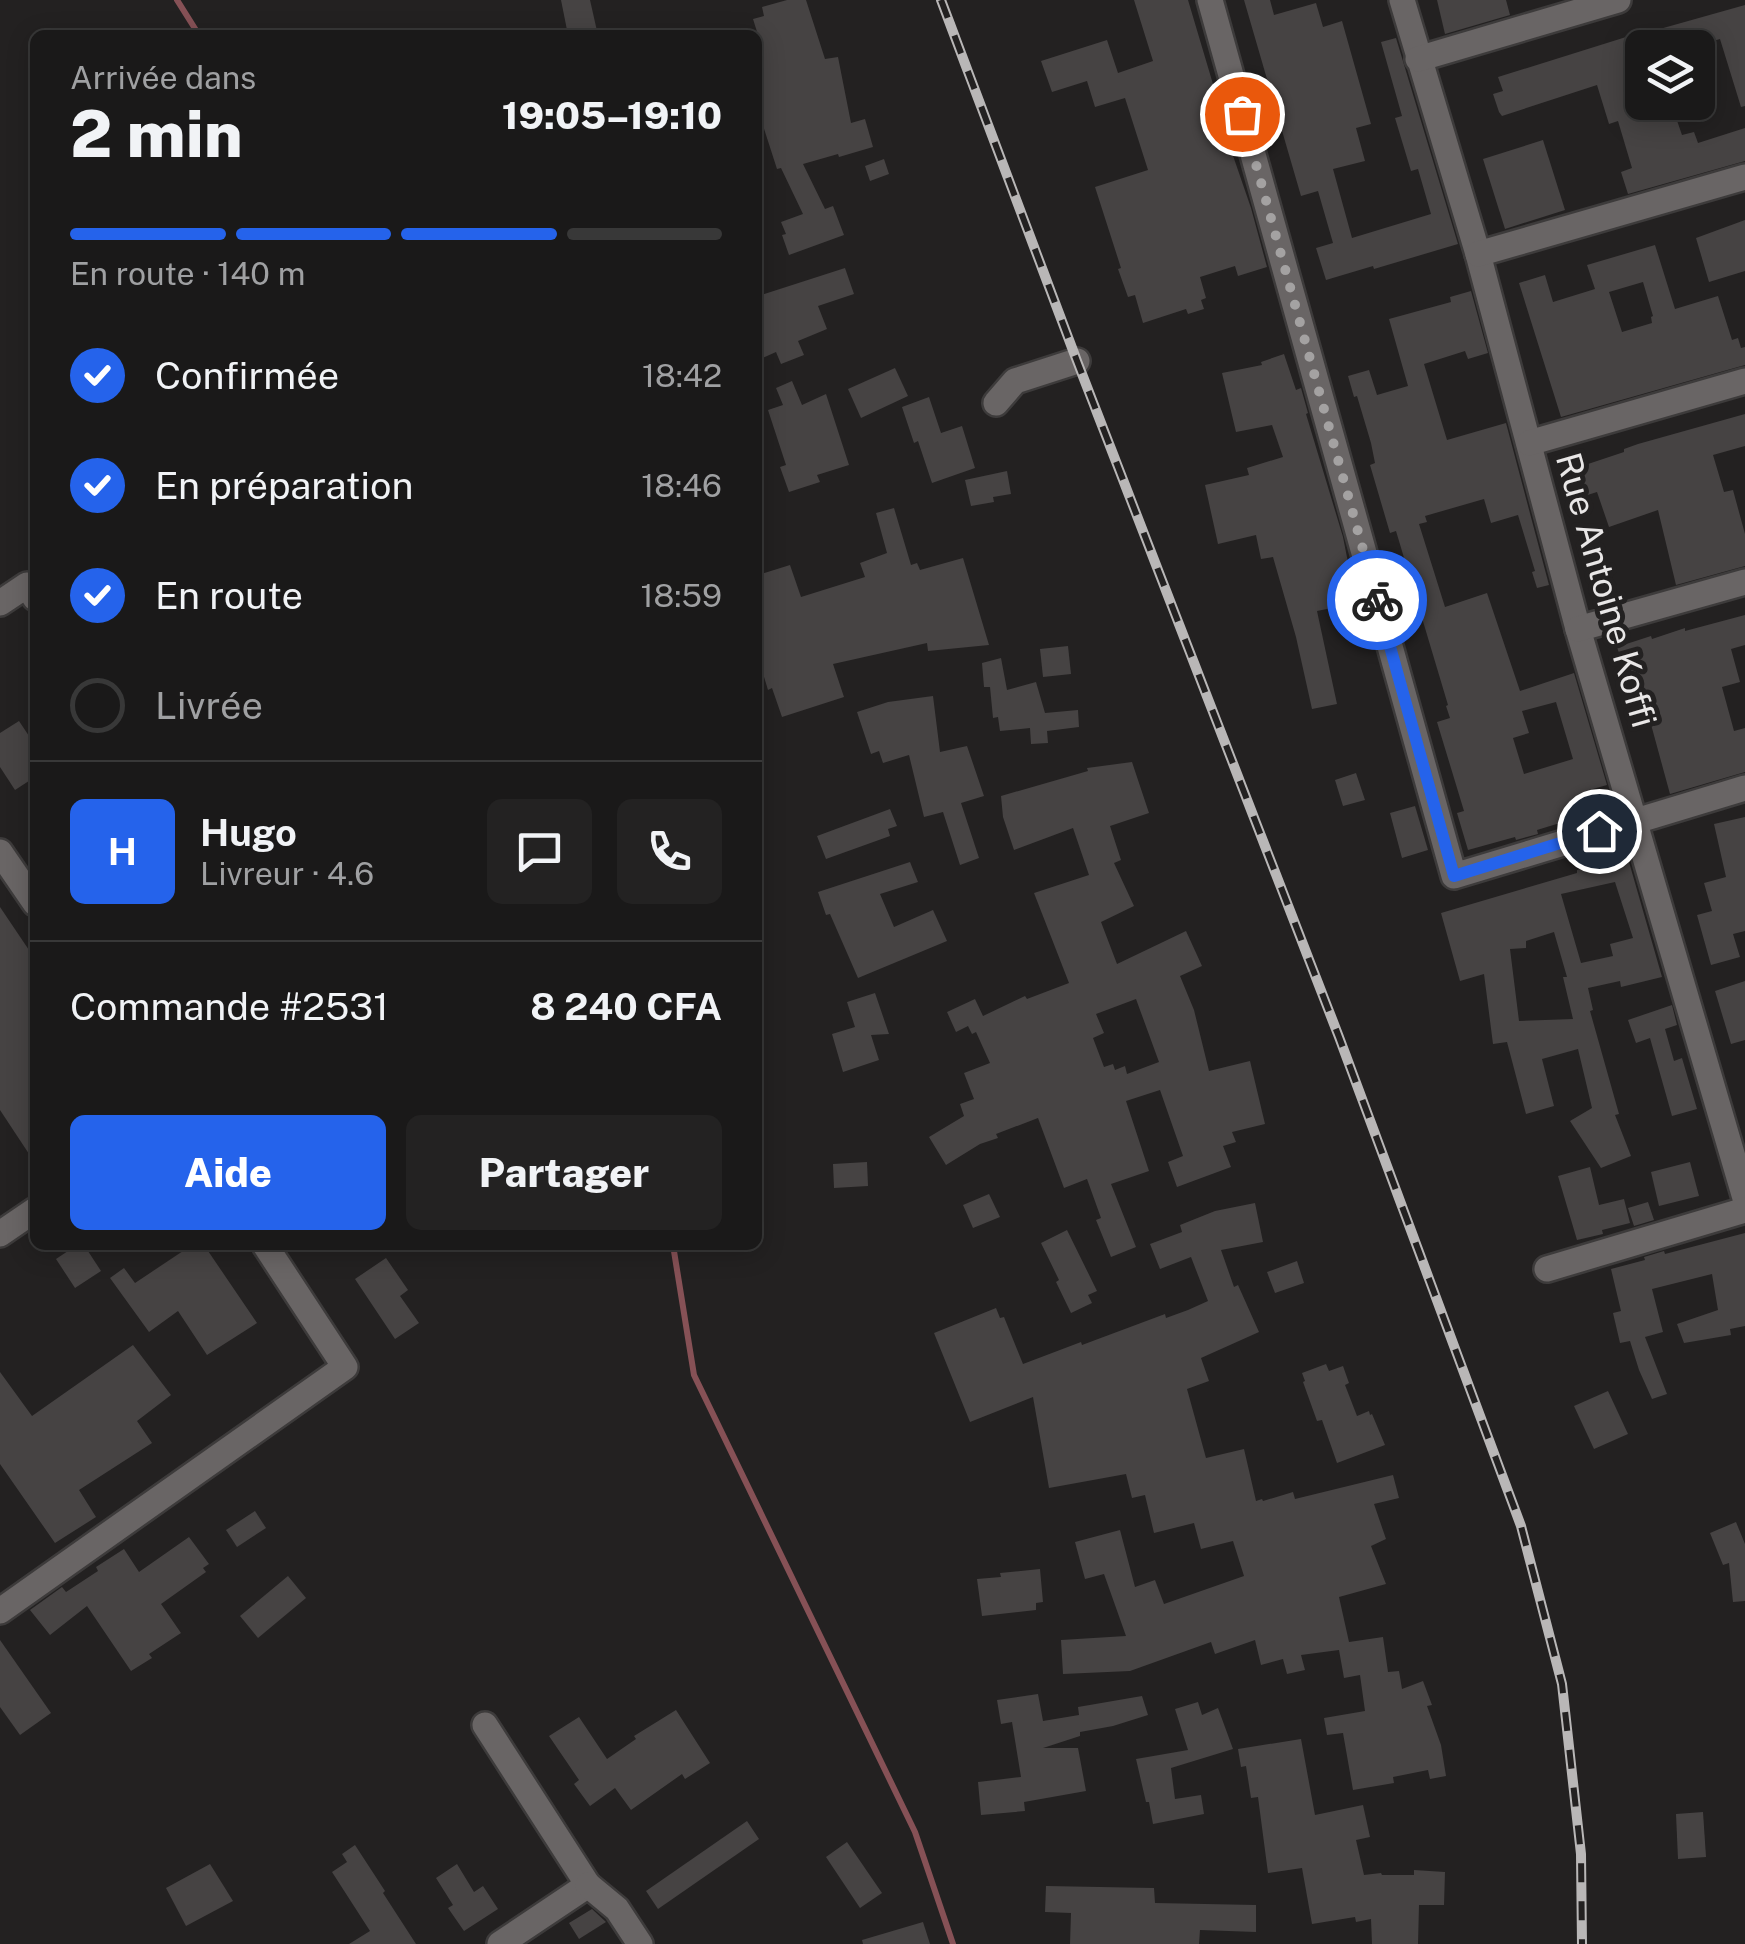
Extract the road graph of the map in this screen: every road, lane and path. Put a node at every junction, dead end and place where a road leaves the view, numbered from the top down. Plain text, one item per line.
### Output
1 (1210, 0) edge
2 (1402, 0) edge
3 (1618, 0) edge
4 (1418, 59) junction
5 (1745, 177) edge
6 (1478, 254) junction
7 (1077, 361) dead end
8 (1745, 381) edge
9 (996, 403) dead end
10 (1528, 443) junction
11 (1745, 582) edge
12 (30, 590) edge
13 (0, 603) edge
14 (1578, 629) junction
15 (1745, 788) edge
16 (1635, 820) junction
17 (0, 852) edge
18 (30, 896) edge
19 (1745, 1198) edge
20 (1745, 1210) edge
21 (30, 1213) edge
22 (0, 1234) edge
23 (268, 1250) edge
24 (1547, 1269) dead end
25 (0, 1611) edge
26 (485, 1725) dead end
27 (588, 1885) junction
28 (500, 1944) edge
29 (640, 1944) edge

1 - 16 street
2 - 4 street, Rue Antoine Koffi
3 - 4 street
4 - 6 street, Rue Antoine Koffi
5 - 6 street
6 - 10 street, Rue Antoine Koffi
7 - 9 street
8 - 10 street
10 - 14 street, Rue Antoine Koffi
11 - 14 street
12 - 13 street
14 - 16 street, Rue Antoine Koffi
15 - 16 street
16 - 19 street, Rue Antoine Koffi
17 - 18 street
20 - 24 street
21 - 22 street
23 - 25 street
26 - 27 street
27 - 28 street
27 - 29 street

